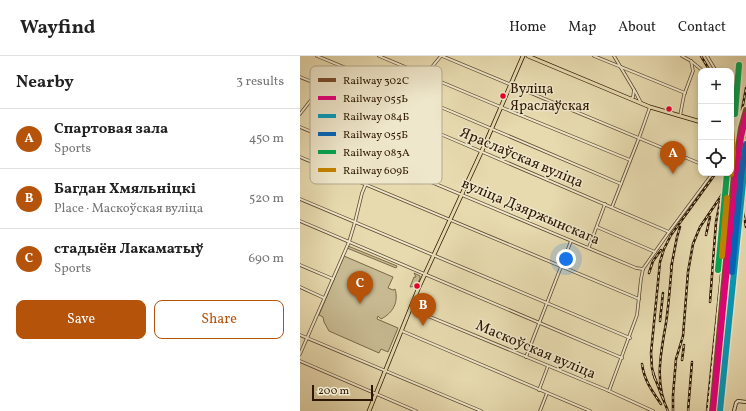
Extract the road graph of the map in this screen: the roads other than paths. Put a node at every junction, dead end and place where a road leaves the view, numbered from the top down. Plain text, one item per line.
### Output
1 (317, 56) edge
2 (379, 56) edge
3 (442, 56) edge
4 (523, 56) edge
5 (528, 56) edge
6 (594, 56) edge
7 (614, 56) edge
8 (682, 56) edge
9 (707, 56) edge
10 (692, 61) junction
11 (341, 66) edge
12 (403, 66) edge
13 (433, 66) edge
14 (620, 67) junction
15 (700, 68) edge
16 (714, 68) edge
17 (300, 77) edge
18 (310, 81) edge
19 (442, 82) edge
20 (510, 85) junction
21 (634, 89) junction
22 (685, 93) junction
23 (639, 97) junction
24 (632, 98) junction
25 (310, 101) edge
26 (642, 104) junction
27 (501, 107) junction
28 (442, 108) edge
29 (650, 108) junction
30 (300, 114) edge
31 (680, 116) junction
32 (698, 121) edge
33 (300, 127) edge
34 (491, 129) junction
35 (310, 131) edge
36 (442, 135) edge
37 (734, 135) edge
38 (639, 138) junction
39 (746, 140) edge
40 (481, 152) junction
41 (300, 157) edge
42 (630, 160) junction
43 (310, 161) edge
44 (698, 163) edge
45 (711, 176) edge
46 (365, 184) joint
47 (437, 184) edge
48 (621, 184) junction
49 (462, 194) junction
50 (300, 199) edge
51 (605, 204) junction
52 (612, 207) junction
53 (450, 220) junction
54 (300, 221) edge
55 (355, 222) junction
56 (597, 227) junction
57 (669, 232) junction
58 (571, 241) junction
59 (349, 242) junction
60 (589, 247) junction
61 (655, 252) junction
62 (434, 255) junction
63 (300, 265) edge
64 (561, 266) junction
65 (643, 269) junction
66 (425, 275) junction
67 (333, 279) junction
68 (300, 287) edge
69 (324, 298) junction
70 (639, 299) junction
71 (547, 302) junction
72 (411, 308) junction
73 (539, 323) junction
74 (401, 331) junction
75 (300, 335) edge
76 (307, 338) junction
77 (630, 338) junction
78 (300, 354) edge
79 (526, 356) junction
80 (622, 358) junction
81 (300, 361) edge
82 (548, 366) junction
83 (384, 370) junction
84 (539, 390) junction
85 (609, 391) junction
86 (547, 393) junction
87 (375, 394) junction
88 (746, 402) edge
89 (369, 411) edge
90 (416, 411) edge
91 (481, 411) edge
92 (540, 411) edge
93 (590, 411) edge
94 (653, 411) edge
95 (734, 411) edge

1 - 11 street
2 - 12 street
3 - 13 street
3 - 20 street
4 - 20 main road
5 - 24 main road
6 - 14 street
7 - 14 street
8 - 10 street
9 - 16 street
10 - 15 street
10 - 22 street
14 - 21 street
14 - 22 street
17 - 18 street, Яраслаўская вуліца
19 - 27 street
20 - 27 main road
20 - 38 street
21 - 23 street
21 - 24 street
22 - 31 street
23 - 24 street
23 - 26 street
24 - 26 main road
25 - 30 street
26 - 29 main road
27 - 34 main road
27 - 42 street
28 - 34 street
29 - 31 main road
29 - 38 street
31 - 32 main road
33 - 35 street, вуліца Дзяржынскага
34 - 40 main road
34 - 48 street
36 - 40 street, Яраслаўская вуліца
37 - 39 main road, bridge
38 - 42 street
38 - 44 street
40 - 49 main road
40 - 51 street, Яраслаўская вуліца
41 - 43 street
42 - 48 street
45 - 57 street
46 - 53 street
46 - 55 street
47 - 49 street, вуліца Дзяржынскага
48 - 52 street
49 - 53 main road
49 - 58 street, вуліца Дзяржынскага
50 - 55 street
51 - 52 street, Яраслаўская вуліца
51 - 56 street
52 - 57 street, Яраслаўская вуліца
53 - 62 main road
53 - 64 street
54 - 59 street
55 - 59 street
55 - 62 street
56 - 60 street
56 - 61 street
57 - 61 street
58 - 60 street, вуліца Дзяржынскага
58 - 64 street
59 - 66 street
59 - 67 street
60 - 65 street, вуліца Дзяржынскага
61 - 65 street
62 - 66 main road
62 - 71 street
63 - 67 street
64 - 70 street
64 - 71 street
65 - 70 street
66 - 72 main road
66 - 73 street
67 - 69 street
68 - 69 street
69 - 76 street
70 - 77 street
71 - 73 street
71 - 77 street
72 - 74 main road
72 - 79 street, Маскоўская вуліца
73 - 79 street
73 - 80 street
74 - 83 main road
74 - 84 street
75 - 76 street
76 - 78 street
76 - 83 street
77 - 80 street
79 - 82 street, Маскоўская вуліца
80 - 85 street
81 - 87 street
82 - 84 street
82 - 85 street, Маскоўская вуліца
83 - 87 main road
83 - 91 street
84 - 86 street
85 - 94 street, Маскоўская вуліца
86 - 92 street
86 - 93 street
87 - 89 main road
87 - 90 street
88 - 95 main road

